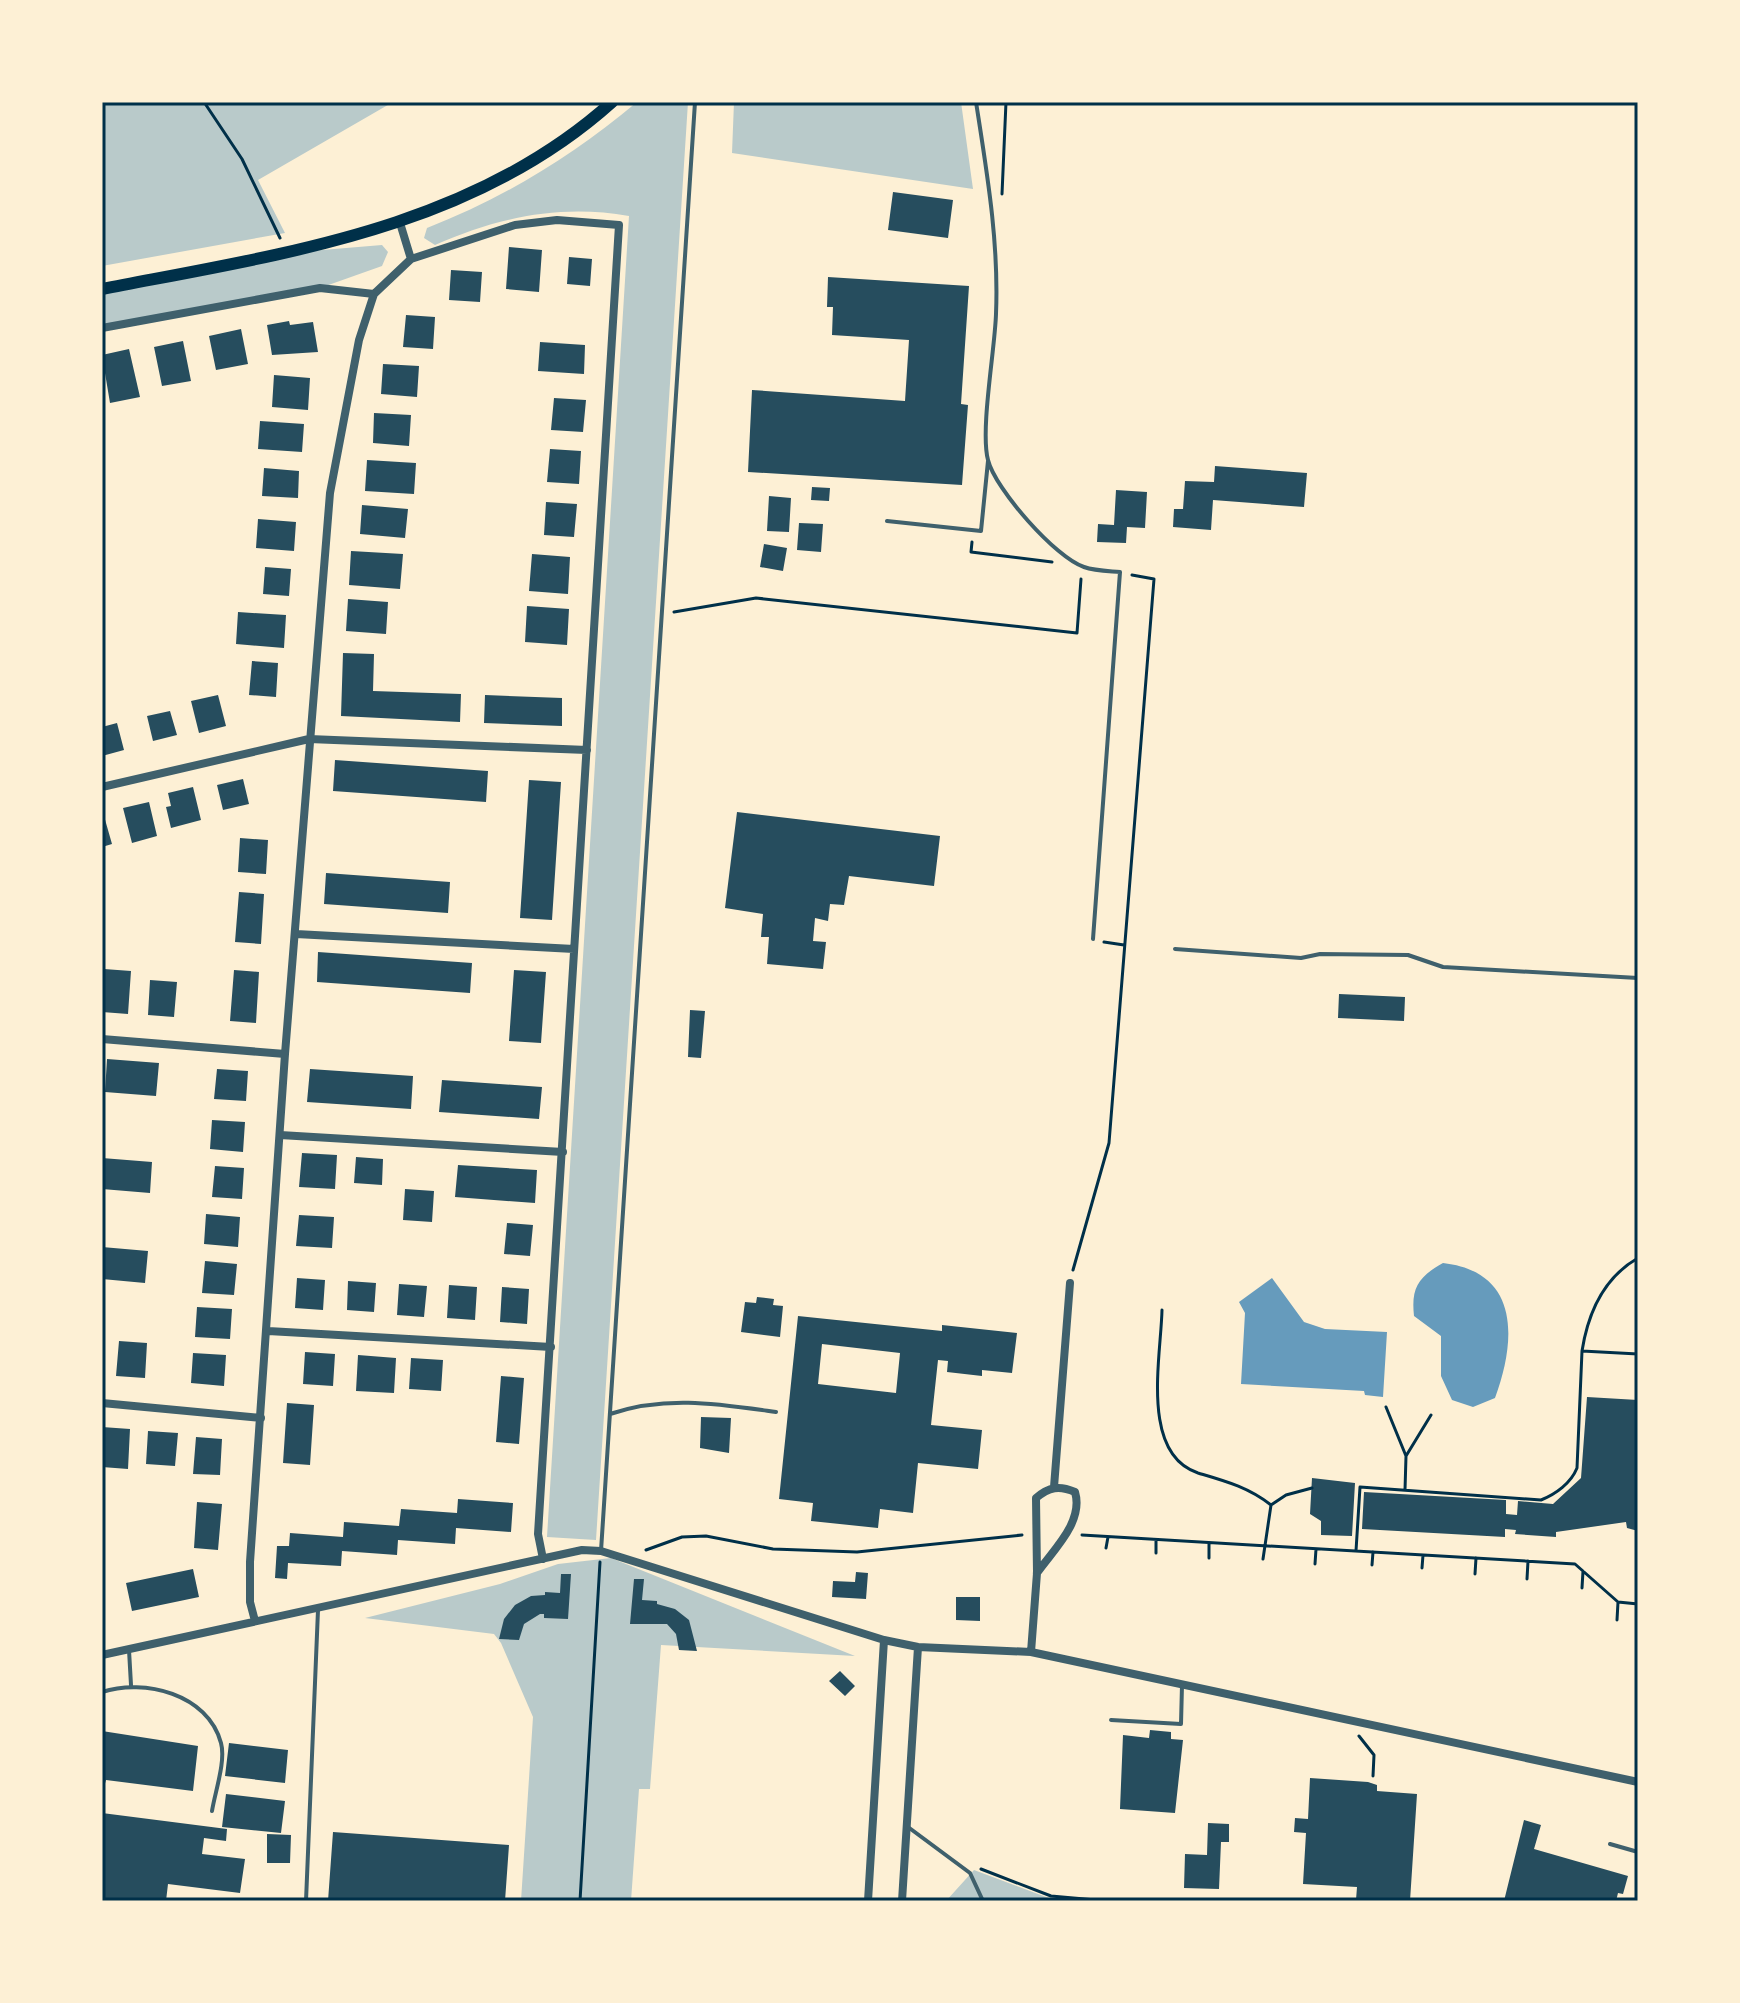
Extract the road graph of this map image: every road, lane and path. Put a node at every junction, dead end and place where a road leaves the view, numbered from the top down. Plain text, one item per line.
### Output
1 (204, 102) edge
2 (612, 102) edge
3 (695, 102) edge
4 (976, 102) edge
5 (1006, 102) edge
6 (993, 206) junction
7 (400, 223) junction
8 (286, 253) junction
9 (411, 259) junction
10 (102, 289) edge
11 (374, 294) junction
12 (102, 328) edge
13 (988, 460) junction
14 (887, 521) dead end
15 (972, 530) junction
16 (1067, 557) junction
17 (1082, 567) junction
18 (1120, 572) junction
19 (662, 614) junction
20 (309, 739) junction
21 (587, 750) junction
22 (102, 787) edge
23 (296, 934) junction
24 (1093, 939) joint
25 (1125, 946) junction
26 (574, 949) junction
27 (1175, 949) dead end
28 (1638, 978) edge
29 (102, 1039) edge
30 (285, 1054) junction
31 (280, 1135) junction
32 (563, 1152) junction
33 (1638, 1258) edge
34 (1070, 1283) joint
35 (1162, 1310) dead end
36 (268, 1331) junction
37 (551, 1347) junction
38 (1582, 1351) junction
39 (1638, 1354) edge
40 (102, 1403) edge
41 (1386, 1407) dead end
42 (776, 1412) dead end
43 (610, 1414) junction
44 (1431, 1415) dead end
45 (261, 1418) junction
46 (1406, 1456) junction
47 (1054, 1487) junction
48 (1312, 1488) dead end
49 (1405, 1490) junction
50 (1271, 1505) junction
51 (1034, 1535) junction
52 (1064, 1535) junction
53 (1108, 1537) junction
54 (1156, 1540) junction
55 (1209, 1543) junction
56 (1265, 1546) junction
57 (1106, 1548) dead end
58 (1316, 1549) junction
59 (601, 1551) junction
60 (1356, 1551) junction
61 (1373, 1552) junction
62 (1156, 1553) dead end
63 (1423, 1555) junction
64 (630, 1557) junction
65 (1209, 1558) dead end
66 (1476, 1558) junction
67 (543, 1559) junction
68 (1263, 1559) dead end
69 (1528, 1561) junction
70 (1315, 1564) dead end
71 (1372, 1565) dead end
72 (1422, 1568) dead end
73 (1583, 1571) junction
74 (1037, 1573) junction
75 (1475, 1574) dead end
76 (1527, 1579) dead end
77 (1582, 1588) dead end
78 (1618, 1602) junction
79 (1638, 1604) edge
80 (318, 1610) junction
81 (1617, 1620) dead end
82 (255, 1621) junction
83 (884, 1640) junction
84 (918, 1647) junction
85 (129, 1650) junction
86 (1031, 1652) junction
87 (102, 1655) edge
88 (131, 1685) junction
89 (1182, 1685) junction
90 (102, 1692) edge
91 (1111, 1720) dead end
92 (1374, 1755) dead end
93 (1373, 1776) dead end
94 (1638, 1782) edge
95 (212, 1811) dead end
96 (906, 1825) junction
97 (1610, 1844) dead end
98 (1638, 1852) edge
99 (962, 1867) junction
100 (306, 1901) edge
101 (580, 1901) edge
102 (868, 1901) edge
103 (902, 1901) edge
104 (983, 1901) edge
105 (1107, 1901) edge

1 - 8 path
2 - 7 main road
3 - 19 lane
4 - 6 lane
5 - 6 path
6 - 13 lane
7 - 8 main road
7 - 9 street
8 - 10 main road
9 - 11 street
9 - 21 street
11 - 12 street
11 - 20 street
13 - 15 lane
13 - 16 lane
14 - 15 lane
15 - 16 path
16 - 17 lane
17 - 18 lane
17 - 19 path
18 - 24 lane
18 - 25 path
19 - 43 lane
20 - 21 street
20 - 22 street
20 - 23 street
21 - 26 street
23 - 26 street
23 - 30 street
24 - 25 path
25 - 34 path
26 - 32 street
27 - 28 lane
29 - 30 street
30 - 31 street
31 - 32 street
31 - 36 street
32 - 37 street
33 - 38 path
34 - 47 street
35 - 50 path
36 - 37 street
36 - 45 street
37 - 67 street
38 - 39 path
38 - 49 path
40 - 45 street
41 - 46 path
42 - 43 lane
43 - 59 lane
44 - 46 path
45 - 82 street
46 - 49 path
47 - 51 street
47 - 52 street
48 - 50 path
49 - 60 path
50 - 56 path
51 - 64 path
51 - 74 street
52 - 53 path
52 - 74 street
53 - 54 path
53 - 57 path
54 - 55 path
54 - 62 path
55 - 56 path
55 - 65 path
56 - 58 path
56 - 68 path
58 - 60 path
58 - 70 path
59 - 64 street
59 - 67 street
59 - 101 path
60 - 61 path
61 - 63 path
61 - 71 path
63 - 66 path
63 - 72 path
64 - 83 street
66 - 69 path
66 - 75 path
67 - 80 street
69 - 73 path
69 - 76 path
73 - 77 path
73 - 78 path
74 - 86 street
78 - 79 path
78 - 81 path
80 - 82 street
80 - 100 lane
82 - 85 street
83 - 84 street
83 - 102 street
84 - 86 street
84 - 96 street
85 - 87 street
85 - 88 lane
86 - 89 street
88 - 90 lane
88 - 95 lane
89 - 91 lane
89 - 94 street
92 - 93 path
96 - 99 lane
96 - 103 street
97 - 98 lane
99 - 104 lane
99 - 105 path

